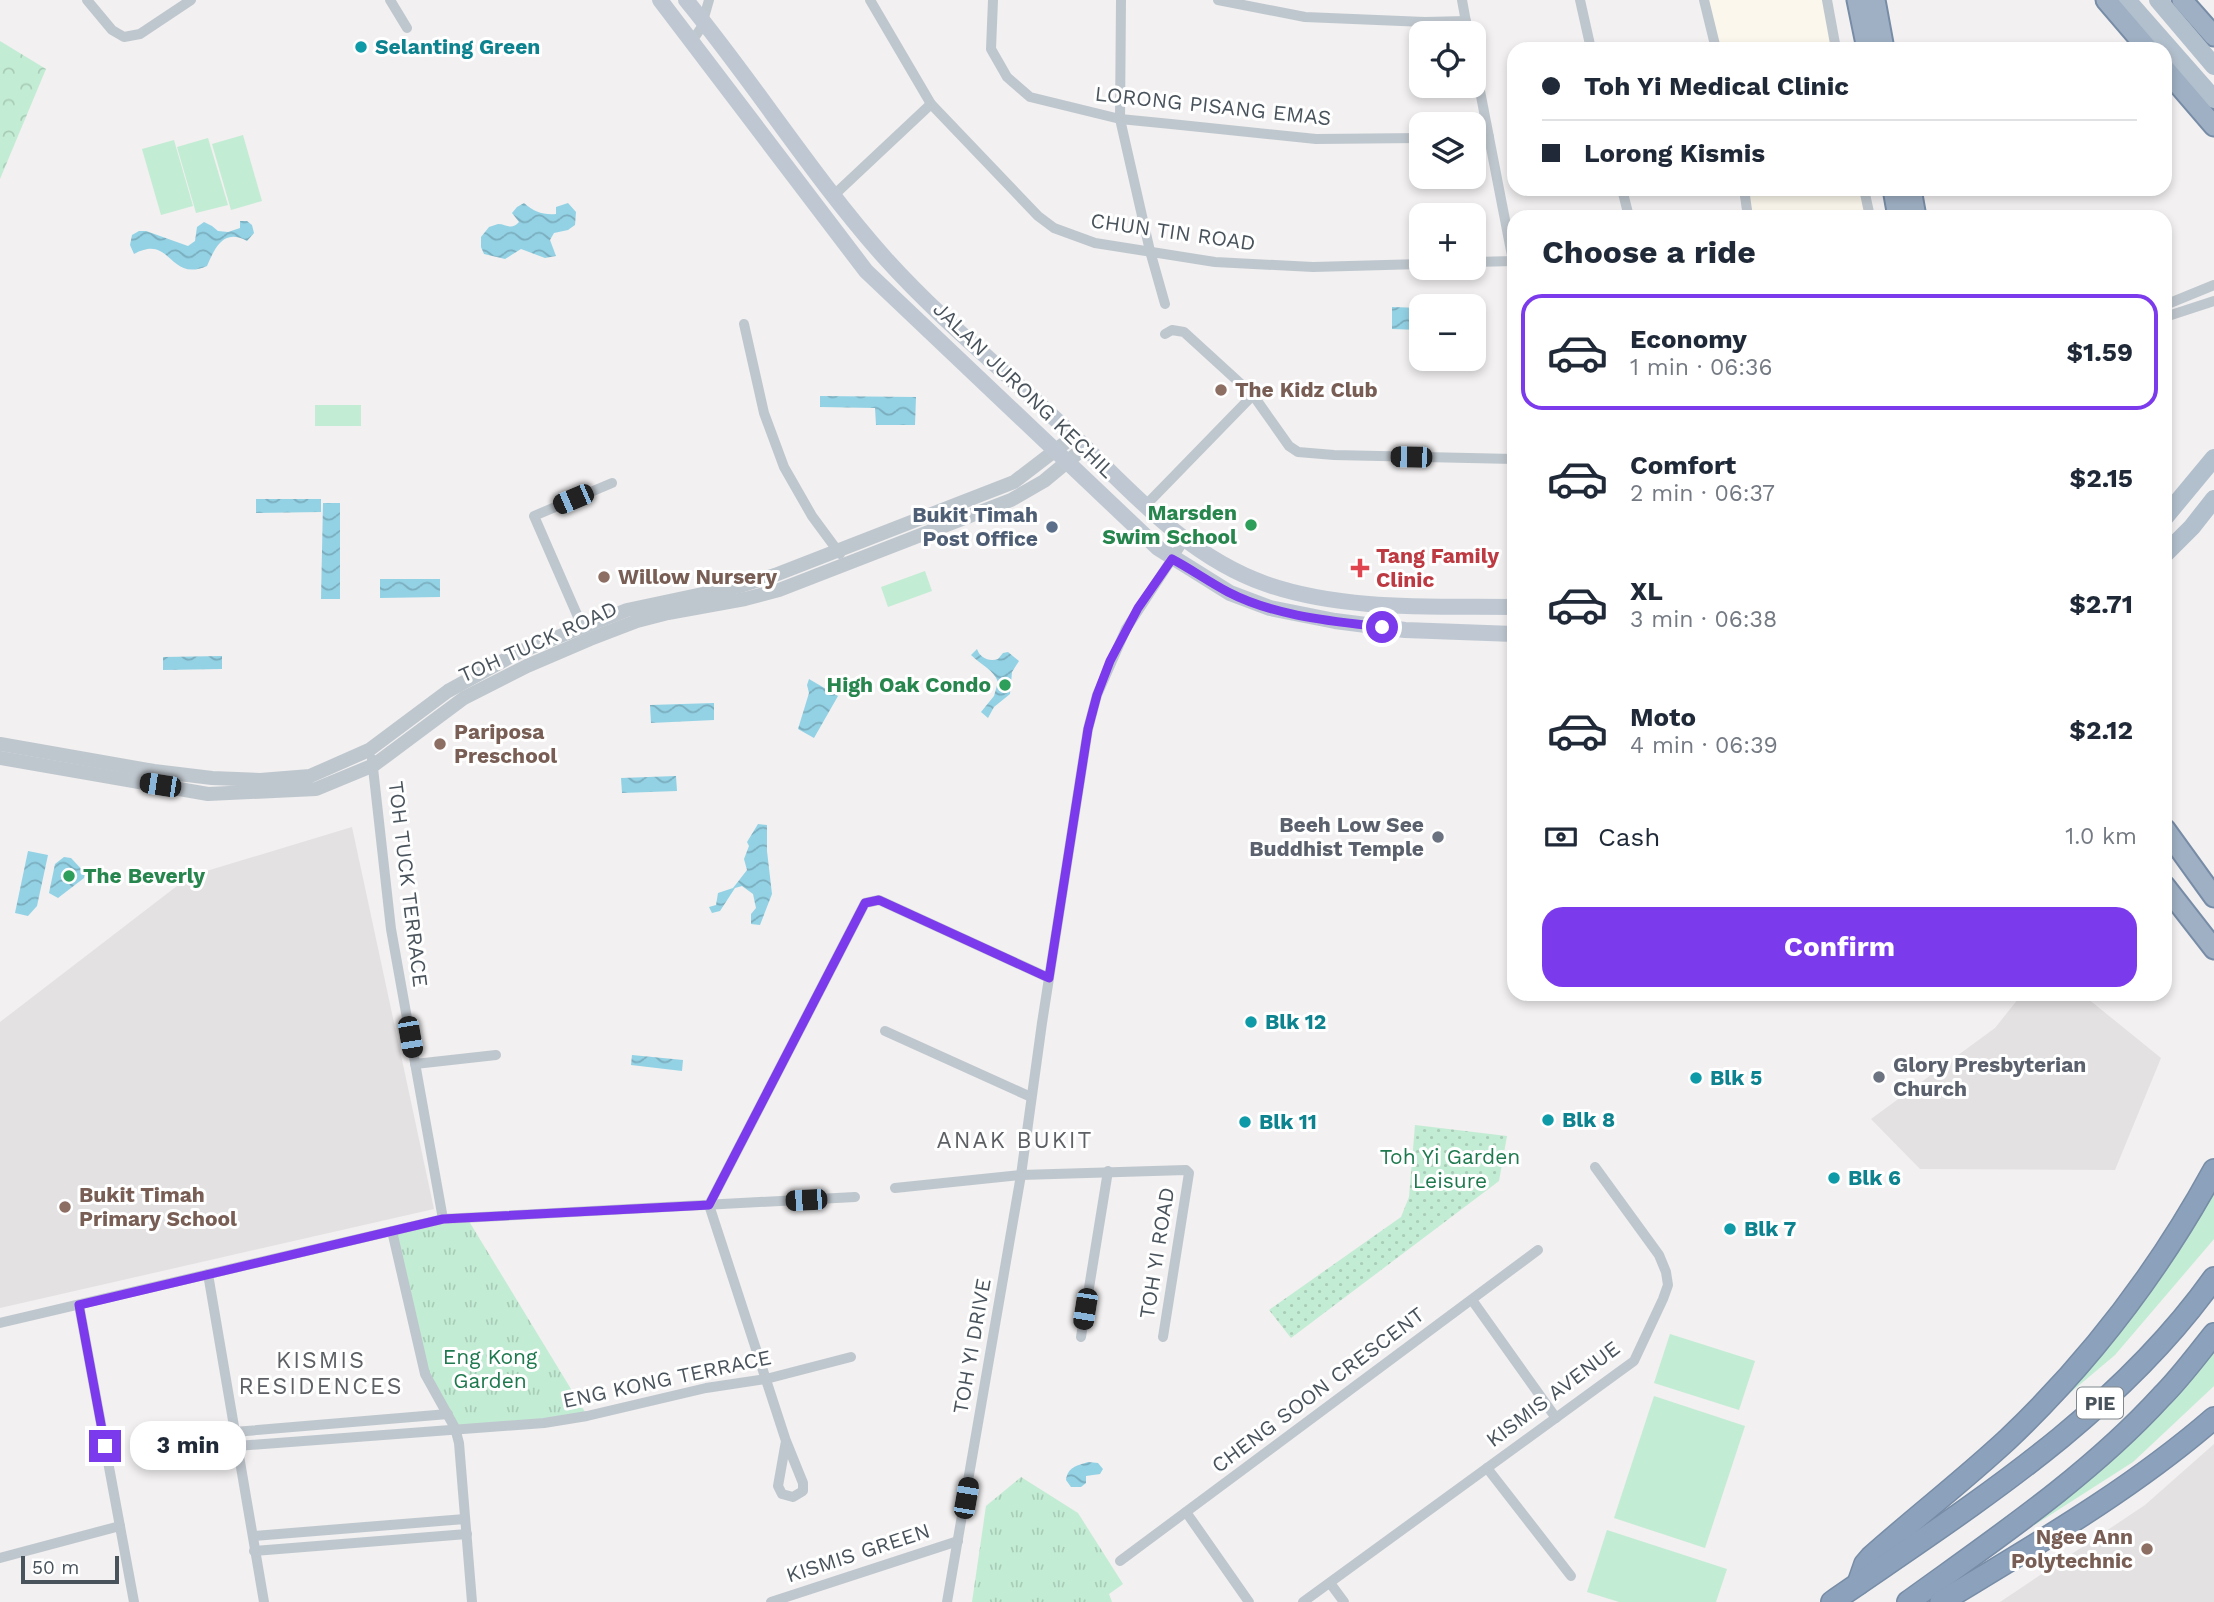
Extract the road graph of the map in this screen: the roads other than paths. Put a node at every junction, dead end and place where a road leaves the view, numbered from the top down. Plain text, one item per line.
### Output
1 (87, 0) edge
2 (191, 0) edge
3 (390, 0) edge
4 (660, 0) edge
5 (686, 0) edge
6 (709, 0) edge
7 (870, 0) edge
8 (993, 0) edge
9 (1121, 0) edge
10 (1218, 0) edge
11 (1462, 0) edge
12 (1580, 0) edge
13 (1704, 0) edge
14 (1827, 0) edge
15 (1857, 0) edge
16 (1875, 0) edge
17 (2106, 0) edge
18 (2127, 0) edge
19 (2158, 0) edge
20 (2182, 0) edge
21 (703, 21) junction
22 (1409, 21) edge
23 (1466, 21) edge
24 (407, 28) dead end
25 (2214, 36) edge
26 (692, 41) junction
27 (1589, 42) edge
28 (1714, 42) edge
29 (1835, 42) edge
30 (1866, 42) edge
31 (1883, 42) edge
32 (2142, 42) edge
33 (2164, 42) edge
34 (2172, 51) edge
35 (2214, 66) edge
36 (2172, 77) edge
37 (1481, 98) edge
38 (2214, 99) edge
39 (931, 104) junction
40 (1120, 119) junction
41 (2214, 126) edge
42 (1489, 137) joint
43 (1409, 138) edge
44 (833, 196) junction
45 (1507, 226) edge
46 (1150, 251) junction
47 (1507, 261) edge
48 (1486, 262) edge
49 (1409, 264) edge
50 (2214, 285) edge
51 (2214, 301) edge
52 (2172, 302) edge
53 (1165, 304) dead end
54 (2172, 315) edge
55 (744, 324) dead end
56 (1165, 334) dead end
57 (1253, 395) junction
58 (1080, 442) junction
59 (1062, 456) junction
60 (2214, 457) edge
61 (1507, 459) edge
62 (612, 483) dead end
63 (2214, 499) edge
64 (1144, 507) junction
65 (2172, 508) edge
66 (1185, 539) junction
67 (2172, 547) edge
68 (841, 556) junction
69 (1172, 559) junction
70 (1507, 607) edge
71 (582, 626) junction
72 (1507, 634) edge
73 (0, 744) edge
74 (0, 758) edge
75 (371, 758) junction
76 (112, 771) junction
77 (2172, 839) edge
78 (2172, 895) edge
79 (2214, 897) edge
80 (2214, 949) edge
81 (1049, 978) junction
82 (884, 1031) dead end
83 (496, 1055) dead end
84 (415, 1064) junction
85 (1031, 1097) junction
86 (1595, 1167) dead end
87 (2214, 1170) edge
88 (1108, 1171) junction
89 (1021, 1175) junction
90 (895, 1188) dead end
91 (855, 1197) dead end
92 (709, 1205) junction
93 (443, 1219) junction
94 (392, 1231) junction
95 (1538, 1250) dead end
96 (208, 1274) junction
97 (2214, 1278) edge
98 (1472, 1300) junction
99 (79, 1305) junction
100 (0, 1323) edge
101 (2214, 1334) edge
102 (1081, 1337) dead end
103 (1163, 1337) dead end
104 (851, 1357) dead end
105 (766, 1379) junction
106 (447, 1414) junction
107 (1556, 1418) junction
108 (2214, 1418) edge
109 (455, 1428) junction
110 (234, 1432) junction
111 (786, 1441) dead end
112 (237, 1446) junction
113 (1487, 1468) junction
114 (1186, 1511) junction
115 (466, 1519) junction
116 (120, 1526) junction
117 (467, 1534) junction
118 (253, 1536) junction
119 (958, 1541) junction
120 (254, 1550) junction
121 (0, 1558) edge
122 (1121, 1561) dead end
123 (1572, 1576) dead end
124 (1330, 1583) junction
125 (1858, 1584) junction
126 (134, 1602) edge
127 (264, 1602) edge
128 (472, 1602) edge
129 (771, 1602) edge
130 (947, 1602) edge
131 (1249, 1602) edge
132 (1303, 1602) edge
133 (1344, 1602) edge
134 (1832, 1602) edge
135 (1908, 1602) edge
136 (1941, 1602) edge

1 - 2 street
3 - 24 street
4 - 26 main road, JALAN JURONG KECHIL
5 - 21 main road, JALAN JURONG KECHIL
6 - 21 street
7 - 39 street, CHUN TIN ROAD
8 - 40 street, LORONG PISANG EMAS
9 - 40 street
10 - 22 street
11 - 23 street
12 - 27 street
13 - 28 street
14 - 29 street
15 - 30 highway
16 - 31 highway
17 - 32 highway
18 - 33 main road
19 - 35 main road
20 - 25 highway
21 - 26 street
21 - 44 main road, JALAN JURONG KECHIL
26 - 59 main road, JALAN JURONG KECHIL
34 - 38 main road
36 - 41 highway
37 - 42 street
39 - 44 street
39 - 46 street, CHUN TIN ROAD
40 - 43 street, LORONG PISANG EMAS
40 - 46 street
42 - 45 street
44 - 58 main road, JALAN JURONG KECHIL
46 - 49 street, CHUN TIN ROAD
46 - 53 street
47 - 48 street
50 - 52 street
51 - 54 street
55 - 68 street
56 - 57 street
57 - 61 street
57 - 64 street
58 - 59 street, TOH TUCK ROAD
58 - 64 main road, JALAN JURONG KECHIL
59 - 68 street, TOH TUCK ROAD
59 - 69 main road, JALAN JURONG KECHIL
60 - 65 main road
62 - 71 street, TOH TUCK ROAD
63 - 67 main road
64 - 66 main road, JALAN JURONG KECHIL
66 - 69 street, TOH YI DRIVE
66 - 70 main road, JALAN JURONG KECHIL
68 - 71 street, TOH TUCK ROAD
68 - 75 street, TOH TUCK ROAD
69 - 72 main road, JALAN JURONG KECHIL
69 - 81 street, TOH YI DRIVE
71 - 75 street, TOH TUCK ROAD
73 - 76 street, TOH TUCK ROAD
74 - 76 street, TOH TUCK ROAD
75 - 76 street, TOH TUCK ROAD
75 - 84 street, TOH TUCK TERRACE
77 - 79 highway
78 - 80 highway
81 - 85 street, TOH YI DRIVE
81 - 92 street
82 - 85 street
83 - 84 street
84 - 93 street, TOH TUCK TERRACE
85 - 89 street, TOH YI DRIVE
86 - 107 street, KISMIS AVENUE
87 - 125 highway
88 - 89 street, TOH YI ROAD
88 - 102 street
88 - 103 street, TOH YI ROAD
89 - 90 street, TOH YI ROAD
89 - 119 street, TOH YI DRIVE
91 - 92 street
92 - 93 street
92 - 105 street
93 - 94 street
94 - 96 street
94 - 106 street
95 - 98 street, CHENG SOON CRESCENT
96 - 99 street
96 - 110 street
97 - 125 highway, PIE
98 - 107 street
98 - 114 street, CHENG SOON CRESCENT
99 - 100 street
99 - 116 street
101 - 135 highway, PIE
104 - 105 street, ENG KONG TERRACE
105 - 109 street, ENG KONG TERRACE
105 - 111 street
106 - 109 street
106 - 110 street
107 - 113 street, KISMIS AVENUE
108 - 136 highway
109 - 112 street, ENG KONG TERRACE
109 - 115 street
110 - 112 street
112 - 118 street
113 - 123 street, KISMIS AVENUE
113 - 124 street, KISMIS AVENUE
114 - 122 street, CHENG SOON CRESCENT
114 - 131 street
115 - 117 street
115 - 118 street
116 - 121 street
116 - 126 street
117 - 120 street
117 - 128 street
118 - 120 street
119 - 129 street, KISMIS GREEN
119 - 130 street, TOH YI DRIVE
120 - 127 street
124 - 132 street, KISMIS AVENUE
124 - 133 street
125 - 134 highway, PIE

